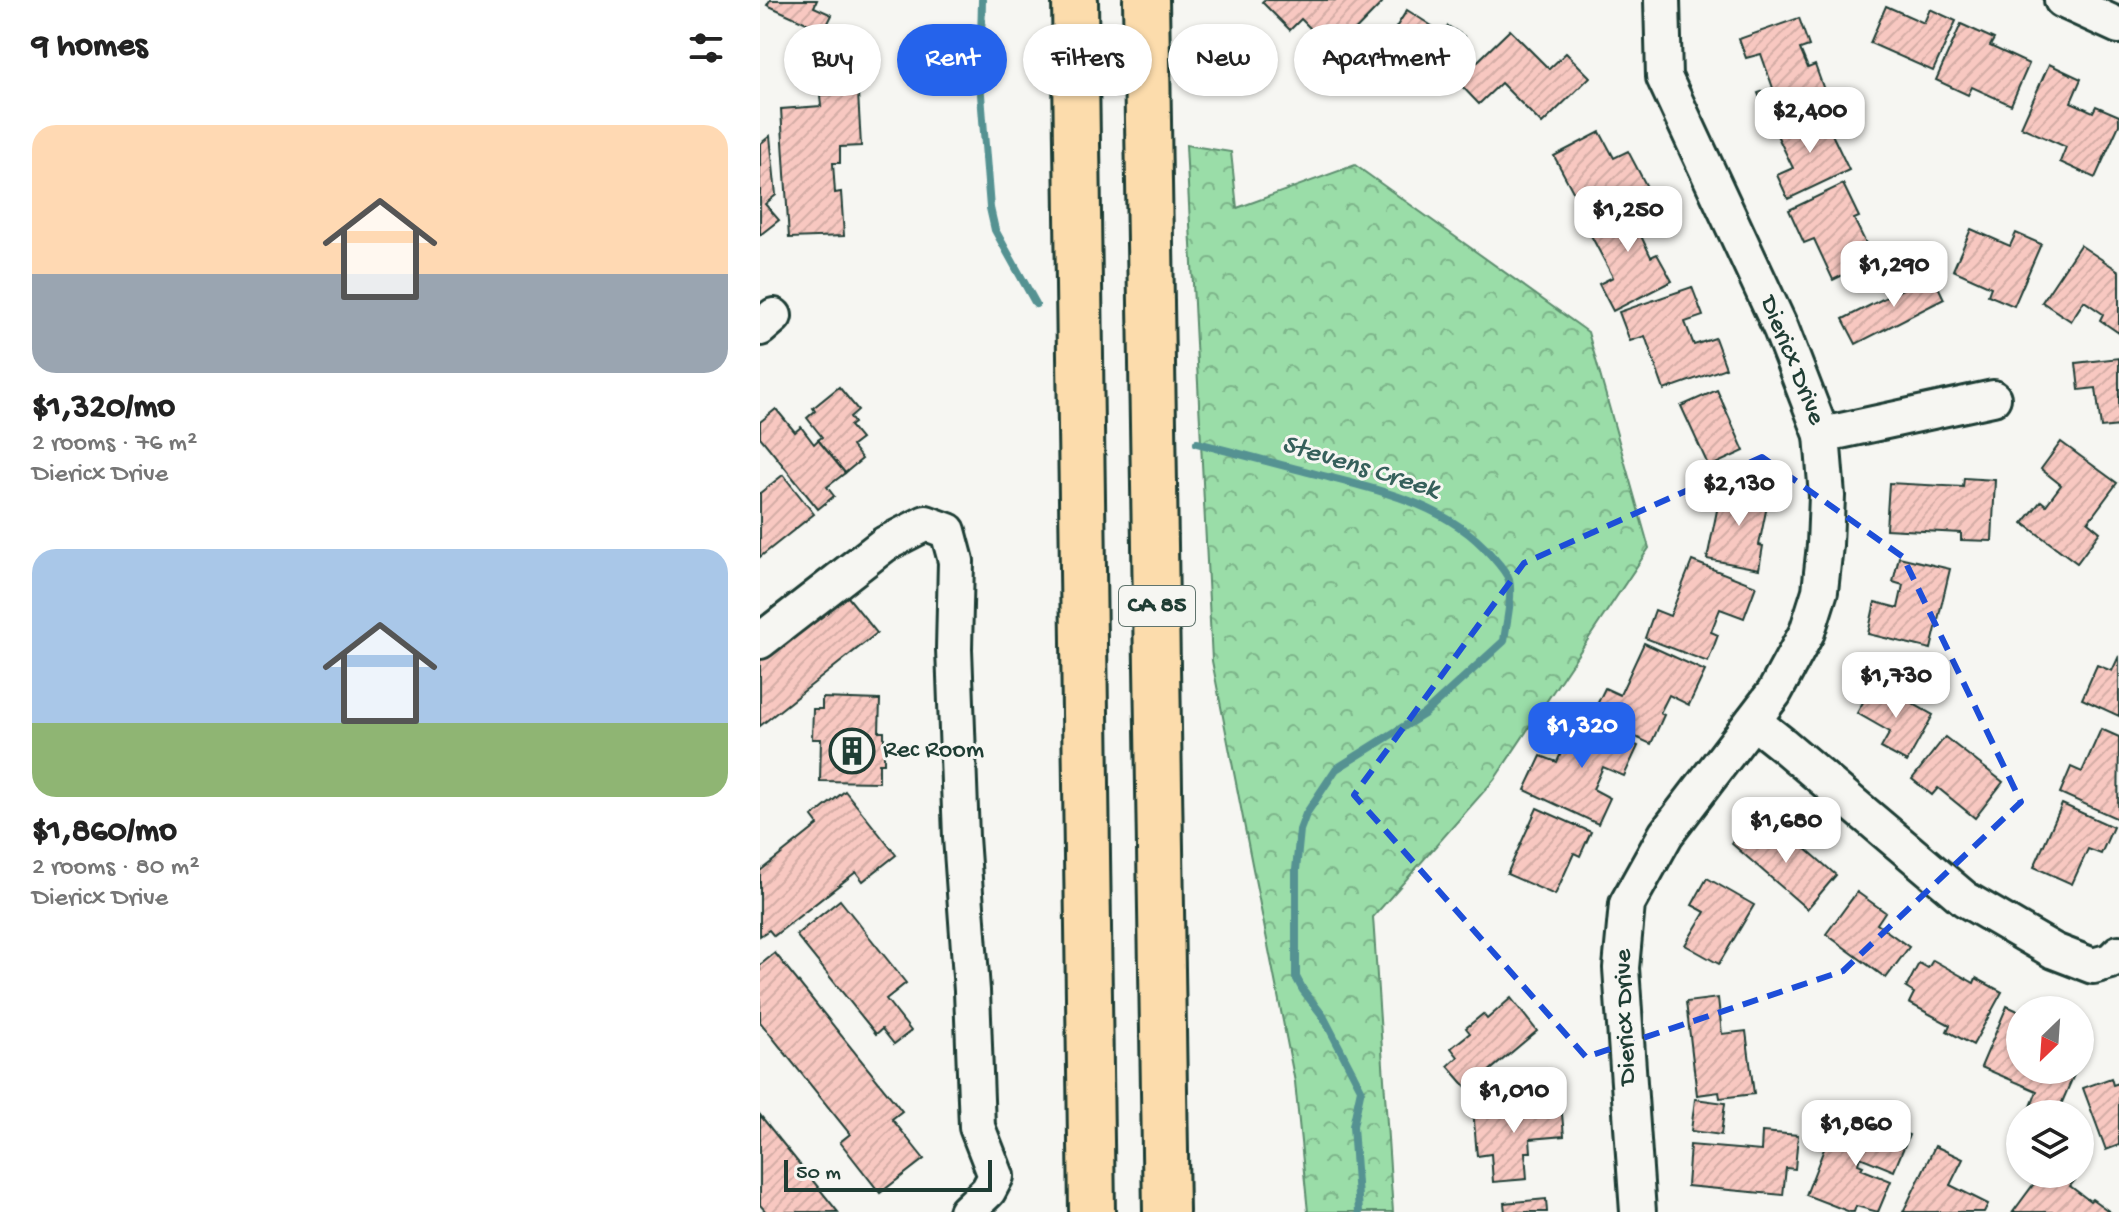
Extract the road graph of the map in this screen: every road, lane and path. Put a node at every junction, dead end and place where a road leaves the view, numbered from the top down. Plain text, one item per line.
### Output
1 (1075, 0) edge
2 (1146, 0) edge
3 (2062, 0) edge
4 (1656, 1) edge
5 (2119, 26) edge
6 (1993, 398) dead end
7 (1822, 435) junction
8 (760, 641) edge
9 (1753, 721) junction
10 (2119, 953) edge
11 (966, 1212) edge
12 (1092, 1212) edge
13 (1166, 1212) edge
14 (1638, 1212) edge

1 - 12 highway, CA 85
2 - 13 highway, CA 85
3 - 5 street
4 - 7 street, Diericx Drive
6 - 7 street
7 - 9 street, Diericx Drive
8 - 11 street
9 - 10 street
9 - 14 street, Diericx Drive

